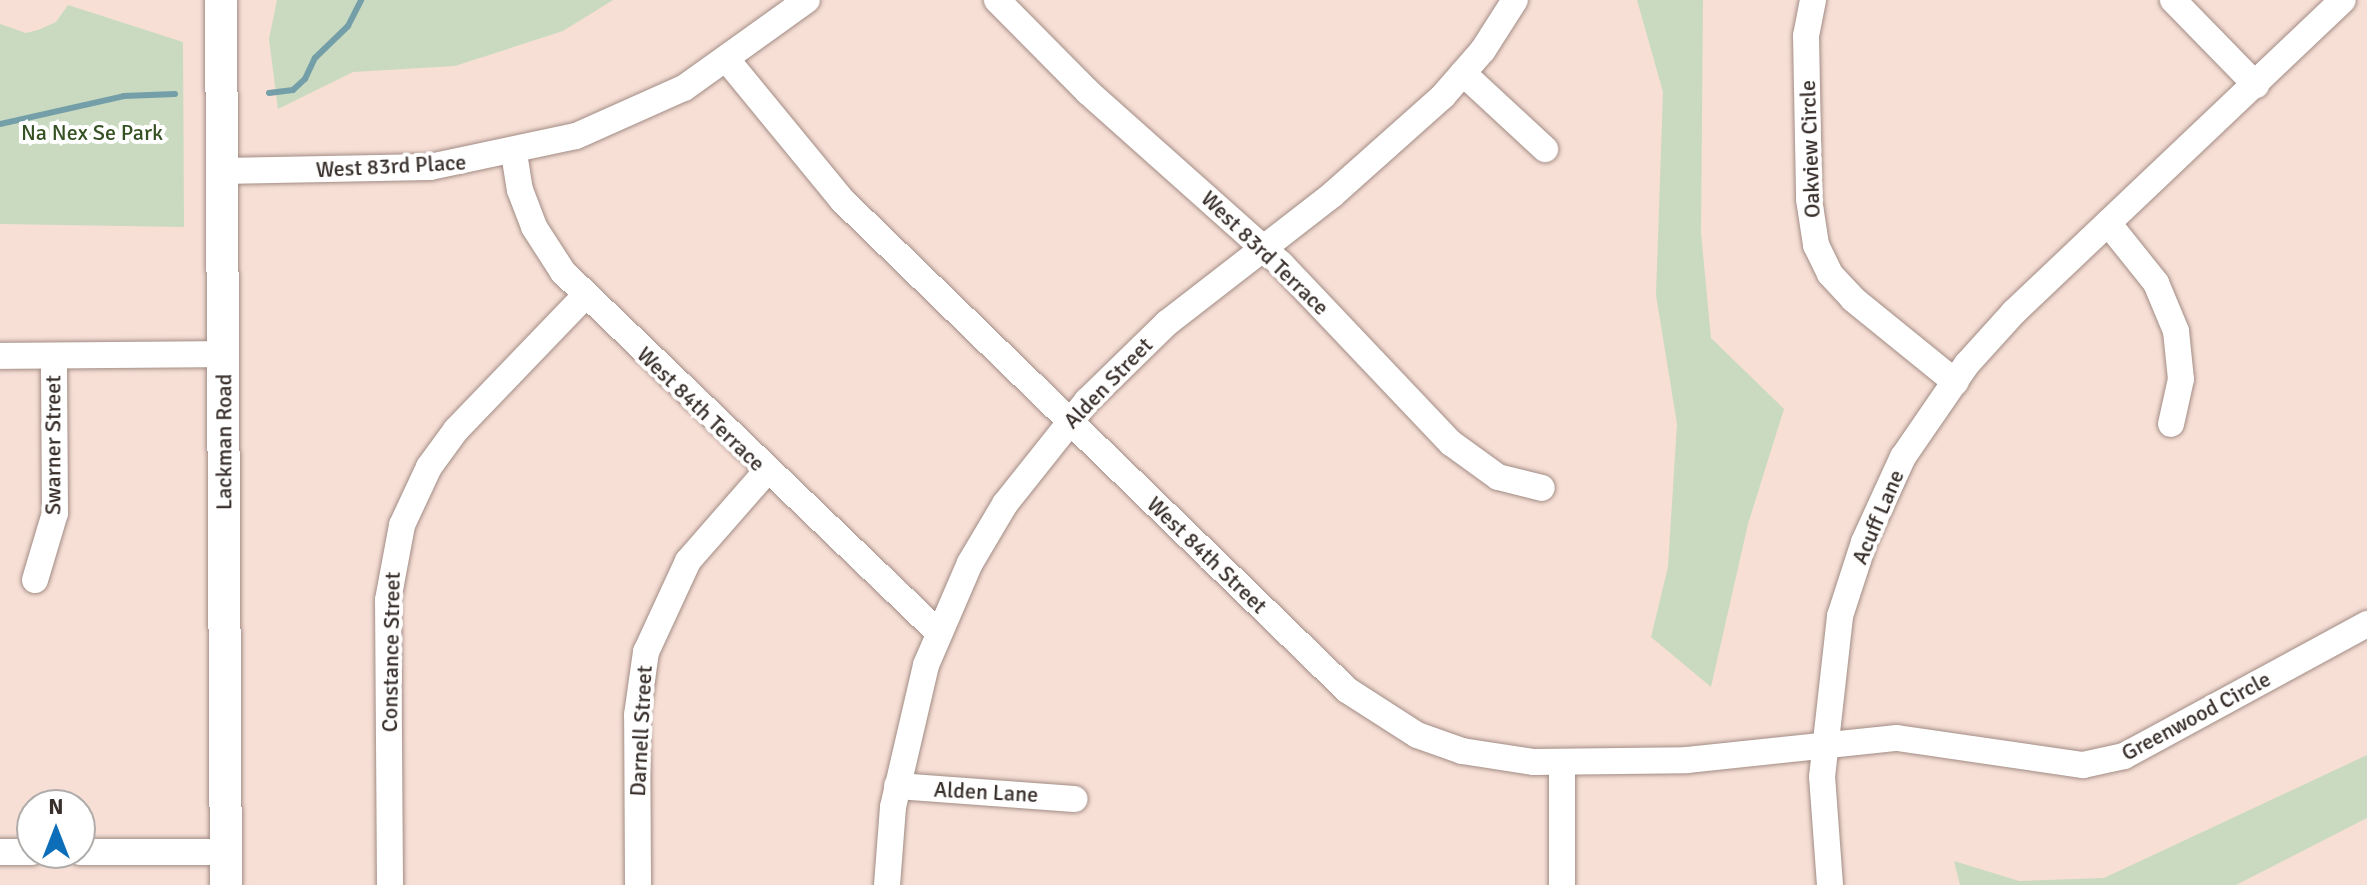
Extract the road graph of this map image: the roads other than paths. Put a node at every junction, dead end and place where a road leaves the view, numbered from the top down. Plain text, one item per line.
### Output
1 (221, 0) edge
2 (807, 0) edge
3 (997, 0) edge
4 (1515, 0) edge
5 (1813, 0) edge
6 (2173, 0) edge
7 (2343, 0) edge
8 (728, 61) junction
9 (1463, 73) junction
10 (2256, 85) junction
11 (1545, 149) dead end
12 (514, 153) junction
13 (222, 171) junction
14 (2108, 223) junction
15 (1262, 247) junction
16 (585, 296) junction
17 (223, 354) junction
18 (0, 356) edge
19 (54, 356) junction
20 (1955, 382) junction
21 (1068, 422) junction
22 (2171, 424) dead end
23 (766, 472) junction
24 (1542, 488) dead end
25 (35, 580) dead end
26 (2367, 624) edge
27 (939, 633) junction
28 (1823, 743) junction
29 (1562, 762) junction
30 (897, 786) junction
31 (1075, 799) dead end
32 (96, 852) edge
33 (225, 852) junction
34 (226, 885) edge
35 (390, 885) edge
36 (638, 885) edge
37 (887, 885) edge
38 (1562, 885) edge
39 (1830, 885) edge

1 - 13 main road, Lackman Road
2 - 8 street, West 83rd Place
3 - 15 street, West 83rd Terrace
4 - 9 street, Alden Street
5 - 20 street, Oakview Circle
6 - 10 street
7 - 10 street, Acuff Lane
8 - 12 street, West 83rd Place
8 - 21 street, West 84th Street
9 - 11 street
9 - 15 street, Alden Street
10 - 14 street, Acuff Lane
12 - 13 street, West 83rd Place
12 - 16 street, West 84th Terrace
13 - 17 main road, Lackman Road
14 - 20 street, Acuff Lane
14 - 22 street
15 - 21 street, Alden Street
15 - 24 street, West 83rd Terrace
16 - 23 street, West 84th Terrace
16 - 35 street, Constance Street
17 - 19 street
17 - 33 main road, Lackman Road
18 - 19 street
19 - 25 street, Swarner Street
20 - 28 street, Acuff Lane
21 - 27 street, Alden Street
21 - 29 street, West 84th Street
23 - 27 street, West 84th Terrace
23 - 36 street, Darnell Street
26 - 28 street, Greenwood Circle
27 - 30 street, Alden Street
28 - 29 street, West 84th Street
28 - 39 street, Acuff Lane
29 - 38 street
30 - 31 street, Alden Lane
30 - 37 street, Alden Street
32 - 33 street
33 - 34 main road, Lackman Road

